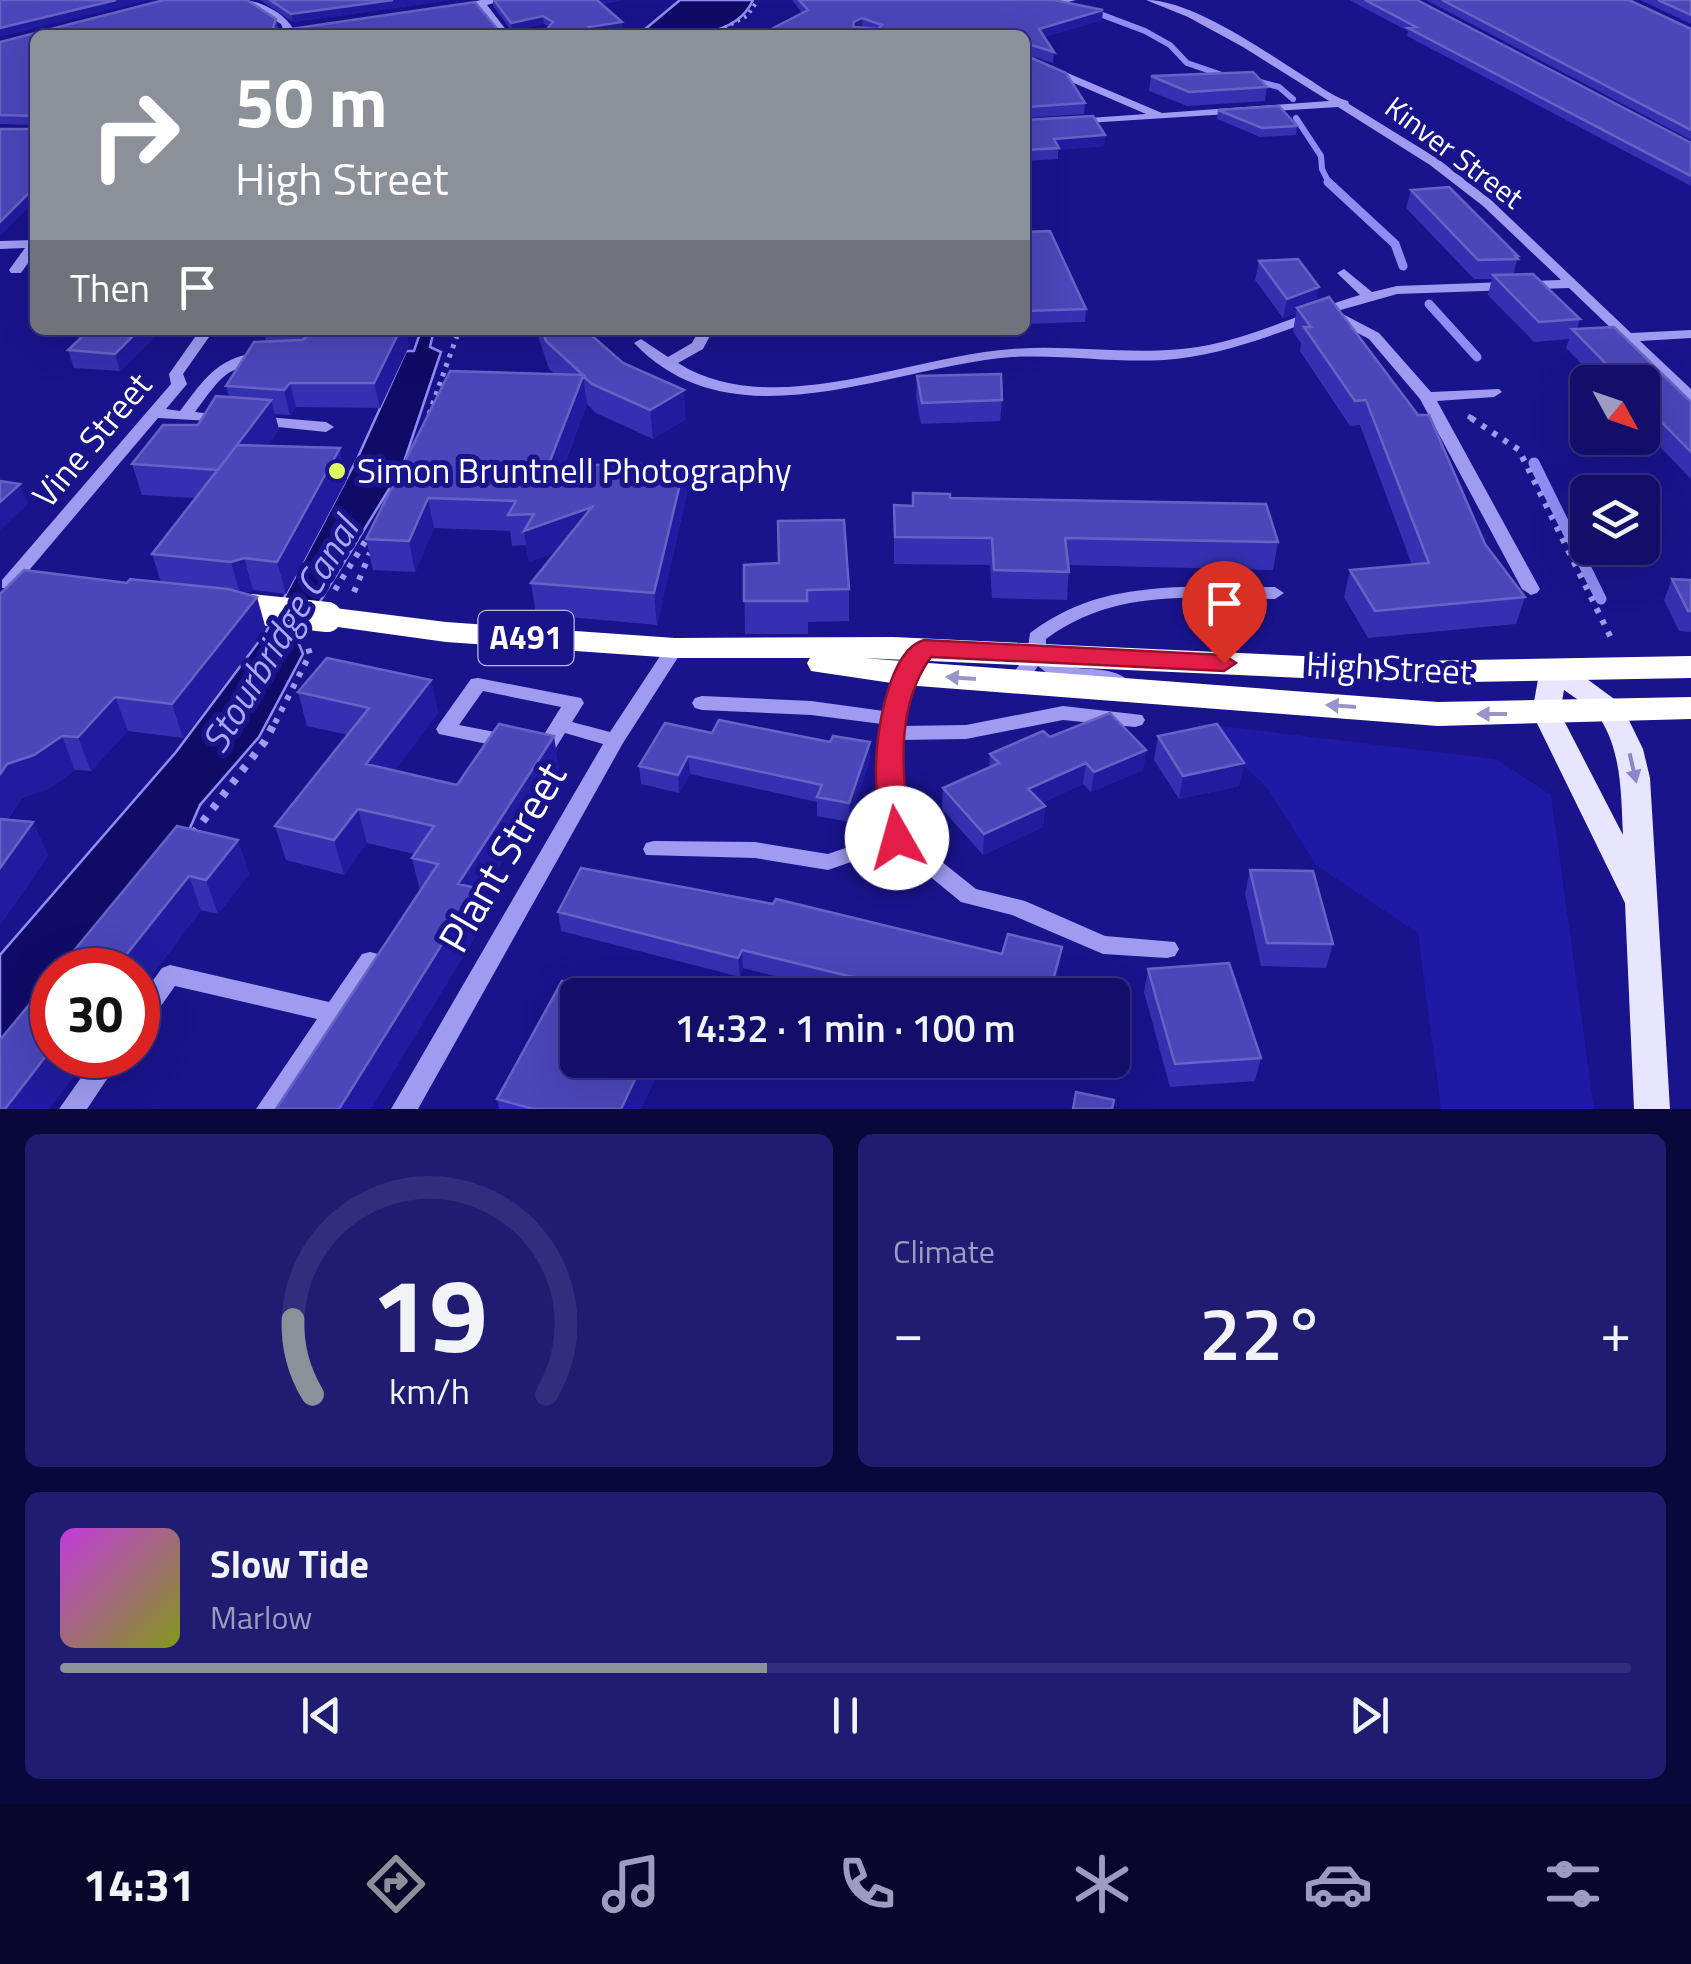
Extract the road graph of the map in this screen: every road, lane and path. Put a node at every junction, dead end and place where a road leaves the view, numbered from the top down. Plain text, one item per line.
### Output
1 (246, 0) edge
2 (499, 0) edge
3 (758, 0) edge
4 (1030, 0) edge
5 (1071, 0) edge
6 (1151, 0) edge
7 (480, 3) junction
8 (442, 8) edge
9 (308, 26) edge
10 (286, 30) edge
11 (293, 30) edge
12 (501, 30) edge
13 (720, 30) edge
14 (1030, 60) edge
15 (1344, 103) junction
16 (1162, 117) junction
17 (1066, 122) edge
18 (30, 244) edge
19 (0, 245) edge
20 (30, 251) edge
21 (16, 270) dead end
22 (1344, 273) dead end
23 (1574, 284) junction
24 (1369, 296) junction
25 (1326, 311) junction
26 (1691, 334) edge
27 (204, 335) edge
28 (456, 335) edge
29 (704, 335) edge
30 (1628, 337) junction
31 (640, 343) dead end
32 (286, 358) edge
33 (668, 363) junction
34 (1494, 392) dead end
35 (1691, 396) edge
36 (1432, 397) junction
37 (154, 413) junction
38 (184, 416) junction
39 (428, 418) edge
40 (326, 427) dead end
41 (4, 584) edge
42 (46, 588) edge
43 (1531, 589) dead end
44 (1275, 594) dead end
45 (214, 605) edge
46 (328, 613) junction
47 (1615, 647) dead end
48 (675, 648) junction
49 (726, 649) junction
50 (1036, 654) junction
51 (915, 661) junction
52 (1691, 667) edge
53 (1554, 668) junction
54 (1016, 683) junction
55 (702, 703) dead end
56 (1135, 706) junction
57 (1691, 708) edge
58 (1611, 711) junction
59 (1546, 714) junction
60 (559, 725) junction
61 (893, 726) junction
62 (615, 740) junction
63 (897, 838) junction
64 (183, 847) edge
65 (654, 848) dead end
66 (1639, 899) junction
67 (1167, 948) dead end
68 (370, 961) edge
69 (160, 988) edge
70 (333, 1013) junction
71 (95, 1078) edge
72 (72, 1109) edge
73 (268, 1109) edge
74 (404, 1109) edge
75 (1652, 1109) edge

1 - 10 street
2 - 7 street
3 - 13 path
4 - 5 street
6 - 15 street, Kinver Street
7 - 8 street
7 - 12 street
9 - 11 street
14 - 16 street
15 - 16 street
15 - 23 street, Kinver Street
16 - 17 street
18 - 19 street
20 - 21 street
22 - 24 street
23 - 24 street
23 - 30 street, Kinver Street
24 - 25 street
25 - 33 street
25 - 36 street
26 - 30 street
27 - 37 street, Vine Street
28 - 39 path
29 - 33 street
30 - 35 street, Kinver Street
31 - 33 street
32 - 38 street
34 - 36 street
36 - 43 street
36 - 47 path
37 - 38 street
37 - 41 street, Vine Street
38 - 40 street
41 - 42 highway
44 - 50 street
45 - 46 highway, High Street, bridge
46 - 46 path
46 - 48 highway, High Street / A491
46 - 64 path
48 - 49 highway, High Street / A491
48 - 62 street, Plant Street
49 - 51 highway, High Street / A491
49 - 51 highway, High Street / A491
50 - 51 highway, High Street / A491
50 - 53 highway, High Street / A491
50 - 54 street
50 - 56 street
54 -> 51 highway, High Street / A491
51 - 61 street
52 - 53 highway, High Street / A491
53 - 58 main road
53 - 59 main road
54 - 56 highway, High Street / A491
55 - 61 street
59 -> 56 highway, High Street / A491
56 - 61 street
57 - 58 highway, High Street / A491
58 - 59 highway, High Street / A491
58 -> 66 main road
59 - 66 main road
60 - 60 street
60 - 62 street
61 - 63 street
62 - 74 street, Plant Street
63 - 65 street
63 - 67 street
66 - 75 main road
68 - 70 street
69 - 70 street
70 - 73 street
71 - 72 street

